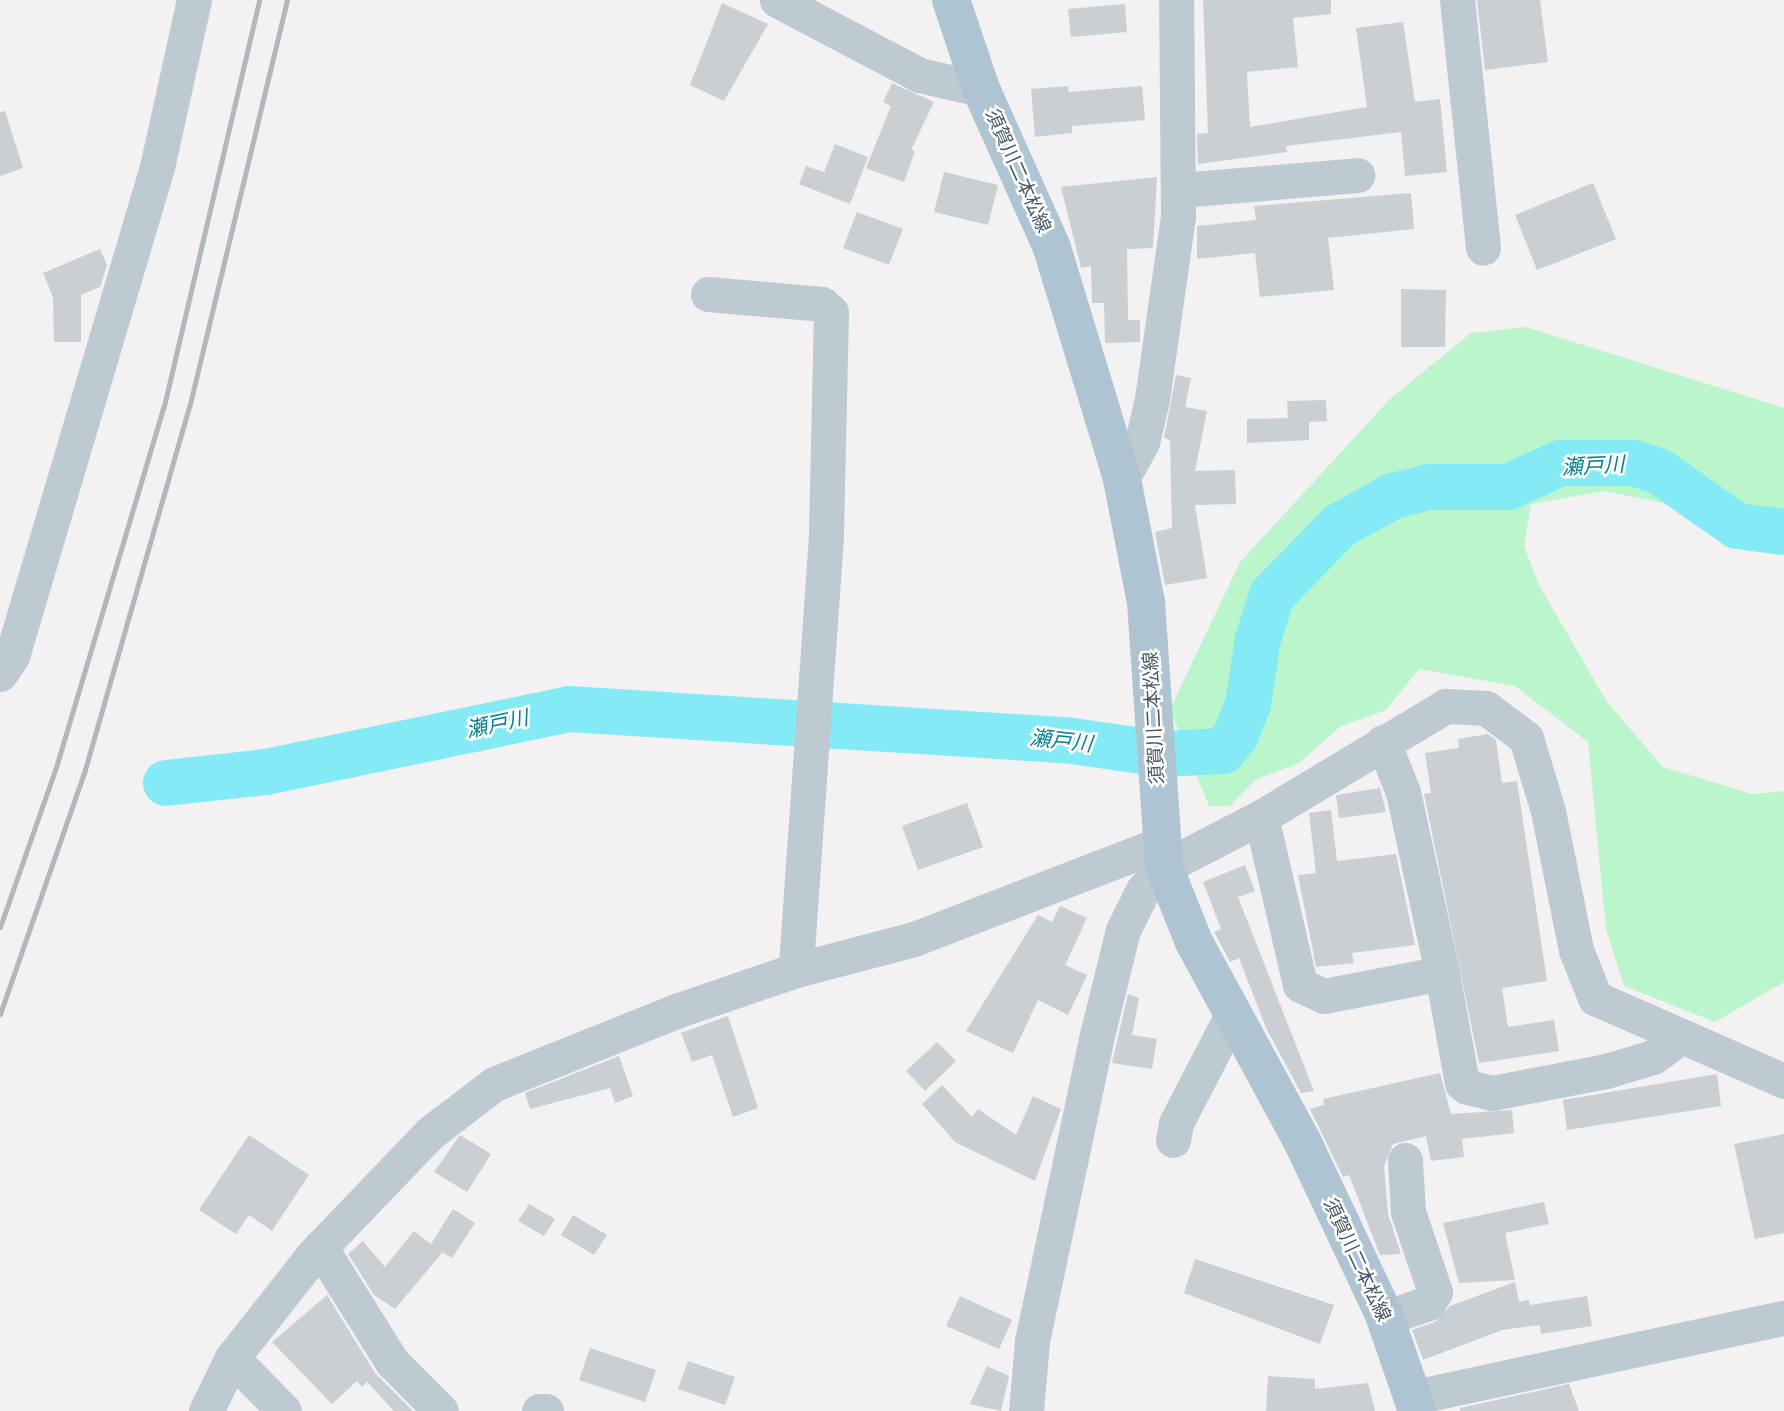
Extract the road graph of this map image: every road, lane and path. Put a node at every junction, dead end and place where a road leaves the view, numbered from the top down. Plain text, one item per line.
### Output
1 (194, 0) edge
2 (778, 0) edge
3 (951, 0) edge
4 (1176, 0) edge
5 (1457, 0) edge
6 (981, 89) junction
7 (1357, 175) dead end
8 (1180, 190) junction
9 (1483, 248) dead end
10 (708, 294) dead end
11 (1122, 479) junction
12 (0, 674) edge
13 (1383, 742) junction
14 (1261, 817) junction
15 (1160, 843) junction
16 (796, 970) junction
17 (1442, 973) junction
18 (1233, 1013) junction
19 (1679, 1038) junction
20 (1784, 1080) edge
21 (1173, 1140) dead end
22 (1405, 1160) dead end
23 (320, 1247) junction
24 (1385, 1318) junction
25 (1784, 1318) edge
26 (232, 1358) junction
27 (1416, 1404) edge
28 (206, 1411) edge
29 (284, 1411) edge
30 (441, 1411) edge
31 (539, 1411) edge
32 (546, 1411) edge
33 (1026, 1411) edge

1 - 12 street
2 - 6 street
3 - 6 main road, 須賀川二本松線
4 - 8 street
5 - 9 street
6 - 11 main road, 須賀川二本松線
7 - 8 street
8 - 11 street
10 - 16 street
11 - 15 main road, 須賀川二本松線
13 - 14 street
13 - 17 street
13 - 19 street
14 - 15 street
14 - 17 street
15 - 16 street
15 - 18 main road, 須賀川二本松線
15 - 33 street
16 - 23 street
17 - 19 street
18 - 21 street
18 - 24 main road, 須賀川二本松線
19 - 20 street
22 - 24 street
23 - 26 street
23 - 30 street
24 - 27 main road, 須賀川二本松線
25 - 27 street
26 - 28 street
26 - 29 street
31 - 32 street

